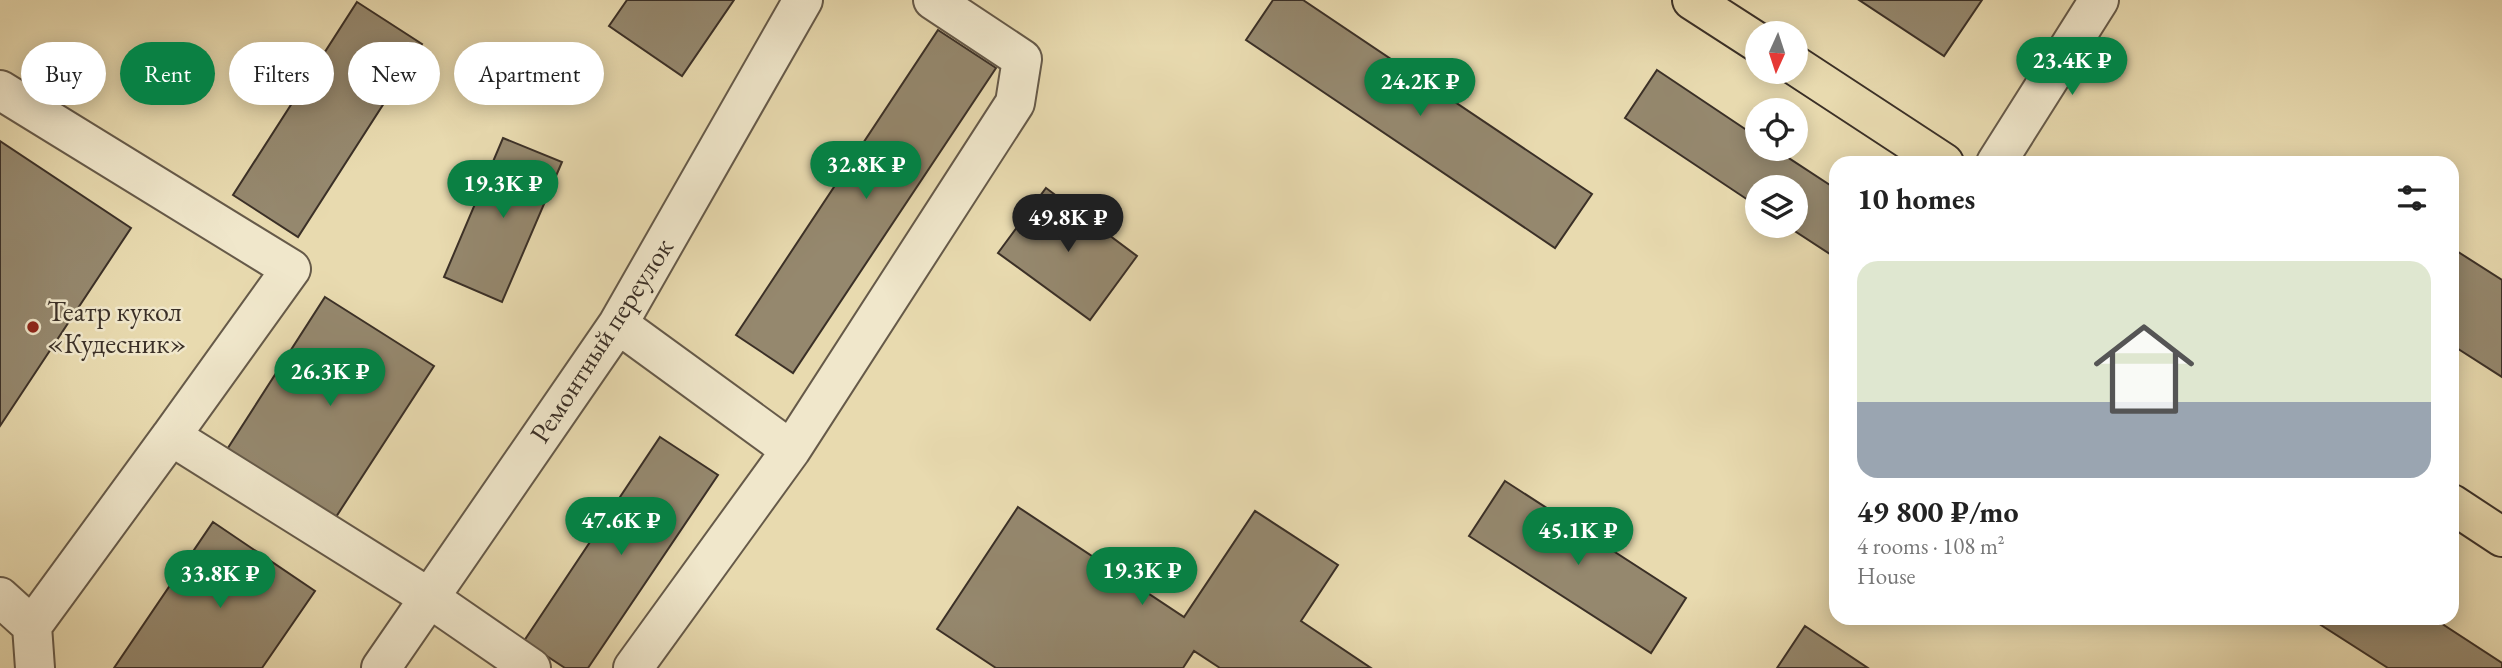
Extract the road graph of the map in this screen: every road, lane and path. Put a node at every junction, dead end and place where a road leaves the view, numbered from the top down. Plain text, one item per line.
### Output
1 (803, 0) edge
2 (933, 0) edge
3 (1692, 0) edge
4 (2099, 0) edge
5 (1745, 34) edge
6 (1808, 74) edge
7 (0, 90) edge
8 (1933, 156) edge
9 (2000, 156) edge
10 (618, 324) junction
11 (171, 436) junction
12 (791, 450) junction
13 (2459, 509) edge
14 (2502, 537) edge
15 (0, 597) edge
16 (428, 597) junction
17 (32, 626) junction
18 (35, 668) edge
19 (381, 668) edge
20 (531, 668) edge
21 (633, 668) edge

1 - 10 street, Ремонтный переулок
2 - 12 street
3 - 5 main road
4 - 9 street
6 - 8 main road
7 - 11 street
10 - 12 street
10 - 16 street, Ремонтный переулок
11 - 16 street
11 - 17 street
12 - 21 street
13 - 14 main road
15 - 17 street
16 - 19 street, Ремонтный переулок
16 - 20 street
17 - 18 street

